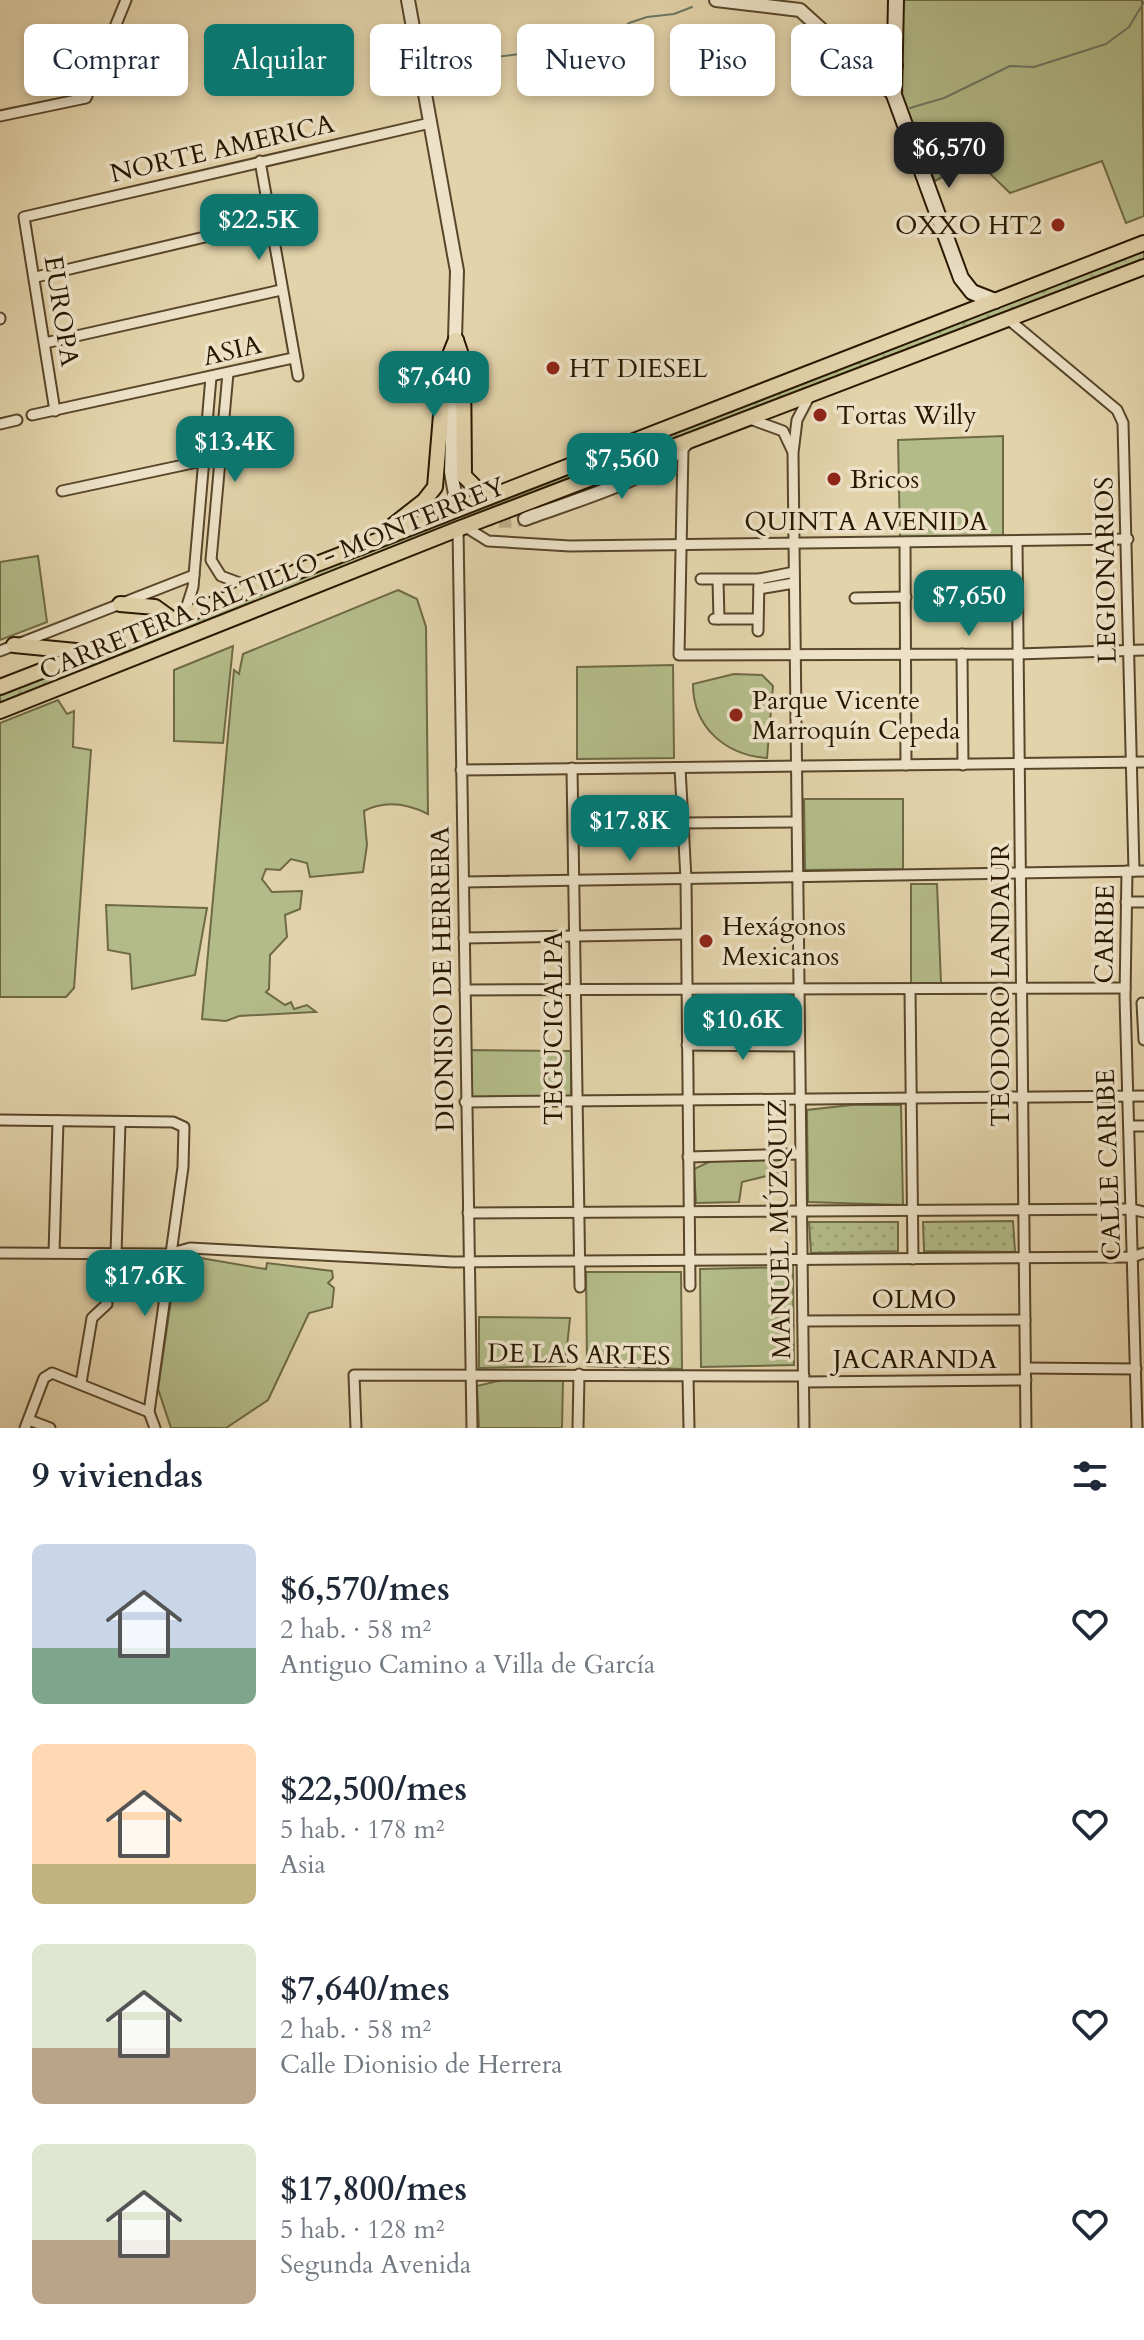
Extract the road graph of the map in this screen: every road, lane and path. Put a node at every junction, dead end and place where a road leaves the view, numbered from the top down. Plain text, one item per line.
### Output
1 (126, 0) edge
2 (408, 0) edge
3 (716, 0) edge
4 (896, 0) edge
5 (815, 24) edge
6 (896, 24) edge
7 (894, 96) edge
8 (0, 116) edge
9 (430, 123) junction
10 (260, 161) junction
11 (24, 217) joint
12 (268, 222) junction
13 (1144, 243) edge
14 (1144, 267) edge
15 (36, 277) junction
16 (281, 290) junction
17 (995, 301) junction
18 (1008, 319) junction
19 (456, 340) junction
20 (45, 343) junction
21 (293, 358) junction
22 (228, 373) junction
23 (298, 376) dead end
24 (211, 377) junction
25 (810, 395) junction
26 (55, 411) junction
27 (32, 415) dead end
28 (749, 418) junction
29 (17, 420) dead end
30 (0, 424) edge
31 (686, 444) junction
32 (793, 453) junction
33 (221, 457) junction
34 (203, 460) junction
35 (62, 491) dead end
36 (500, 492) junction
37 (455, 494) dead end
38 (525, 519) tunnel mouth
39 (461, 528) junction
40 (379, 537) junction
41 (1128, 539) junction
42 (1017, 542) junction
43 (683, 543) junction
44 (905, 543) junction
45 (794, 544) junction
46 (194, 575) junction
47 (794, 578) junction
48 (701, 579) dead end
49 (718, 580) junction
50 (759, 584) junction
51 (253, 588) junction
52 (906, 597) junction
53 (855, 598) dead end
54 (120, 604) junction
55 (178, 618) junction
56 (757, 619) junction
57 (758, 631) dead end
58 (7, 648) edge
59 (1128, 650) junction
60 (1144, 650) edge
61 (91, 652) junction
62 (794, 653) junction
63 (906, 654) junction
64 (962, 654) junction
65 (1017, 654) junction
66 (0, 687) edge
67 (0, 711) edge
68 (1131, 762) junction
69 (1144, 762) edge
70 (1020, 764) junction
71 (795, 765) junction
72 (906, 765) junction
73 (963, 765) junction
74 (572, 768) junction
75 (680, 768) junction
76 (461, 770) junction
77 (796, 822) junction
78 (683, 823) junction
79 (574, 824) junction
80 (1135, 871) edge
81 (1021, 874) junction
82 (797, 877) junction
83 (686, 879) junction
84 (574, 880) junction
85 (464, 882) junction
86 (1126, 902) junction
87 (1144, 902) edge
88 (686, 934) junction
89 (575, 935) junction
90 (464, 938) junction
91 (1021, 987) junction
92 (798, 989) junction
93 (465, 990) junction
94 (910, 990) junction
95 (576, 991) junction
96 (687, 991) junction
97 (1125, 992) junction
98 (1143, 1003) edge
99 (1144, 1040) edge
100 (687, 1045) junction
101 (799, 1046) junction
102 (1144, 1096) edge
103 (1128, 1097) junction
104 (1023, 1098) junction
105 (686, 1100) junction
106 (799, 1100) junction
107 (910, 1100) junction
108 (575, 1101) junction
109 (465, 1102) junction
110 (0, 1120) edge
111 (58, 1121) junction
112 (120, 1122) junction
113 (1129, 1126) junction
114 (1144, 1126) edge
115 (800, 1154) junction
116 (688, 1157) junction
117 (913, 1209) junction
118 (1025, 1209) junction
119 (1131, 1209) junction
120 (802, 1211) junction
121 (688, 1212) junction
122 (1144, 1212) edge
123 (468, 1213) junction
124 (577, 1213) junction
125 (0, 1253) edge
126 (54, 1253) junction
127 (1144, 1253) edge
128 (116, 1254) junction
129 (171, 1254) junction
130 (1132, 1257) junction
131 (1025, 1258) junction
132 (913, 1259) junction
133 (803, 1260) junction
134 (470, 1262) junction
135 (579, 1263) junction
136 (690, 1263) junction
137 (1139, 1275) edge
138 (690, 1286) dead end
139 (580, 1287) dead end
140 (107, 1304) dead end
141 (1025, 1320) junction
142 (803, 1321) junction
143 (1140, 1326) edge
144 (1026, 1368) junction
145 (1138, 1373) edge
146 (472, 1374) junction
147 (579, 1374) junction
148 (688, 1377) junction
149 (804, 1379) junction
150 (1026, 1380) junction
151 (81, 1383) junction
152 (149, 1412) junction
153 (27, 1424) edge
154 (1139, 1425) edge
155 (50, 1428) edge
156 (155, 1428) edge
157 (356, 1428) edge
158 (472, 1428) edge
159 (578, 1428) edge
160 (689, 1428) edge
161 (804, 1428) edge
162 (1026, 1428) edge

1 - 8 street
2 - 9 street
3 - 5 street
4 - 6 main road
7 - 17 main road
9 - 10 street, NORTE AMERICA
9 - 19 street
10 - 11 street, NORTE AMERICA
10 - 12 street, ASIA
11 - 15 street, EUROPA
12 - 15 street
12 - 16 street, ASIA
13 - 17 main road, CARRETERA SALTILLO - MONTERREY
14 - 18 main road, CARRETERA SALTILLO - MONTERREY
15 - 20 street, EUROPA
16 - 20 street
16 - 21 street, ASIA
17 - 36 main road, CARRETERA SALTILLO - MONTERREY
18 - 25 main road, CARRETERA SALTILLO - MONTERREY
18 - 41 street, LEGIONARIOS
19 - 36 main road
19 - 37 street
19 - 40 main road
20 - 26 street, EUROPA
21 - 22 street, ASIA
21 - 23 street
22 - 24 street, ASIA
22 - 33 street
24 - 26 street, ASIA
24 - 34 street
25 - 28 main road, CARRETERA SALTILLO - MONTERREY
25 - 32 street, MANUEL MÚZQUIZ
26 - 27 street, ASIA
28 - 31 main road, CARRETERA SALTILLO - MONTERREY
28 - 32 street
29 - 30 street
31 - 38 street
31 - 39 main road, CARRETERA SALTILLO - MONTERREY
31 - 43 street
32 - 45 street, MANUEL MÚZQUIZ
33 - 34 street
33 - 51 street
34 - 35 street
34 - 46 street
36 - 40 main road, CARRETERA SALTILLO - MONTERREY
39 - 43 street, QUINTA AVENIDA
39 - 67 main road, CARRETERA SALTILLO - MONTERREY
39 - 76 street, DIONISIO DE HERRERA
40 - 51 main road, CARRETERA SALTILLO - MONTERREY
41 - 42 street, QUINTA AVENIDA
41 - 59 street, LEGIONARIOS
42 - 44 street, QUINTA AVENIDA
42 - 65 street, TEODORO LANDAUR
43 - 45 street, QUINTA AVENIDA
43 - 62 street
44 - 45 street, QUINTA AVENIDA
44 - 52 street
45 - 47 street, MANUEL MÚZQUIZ
46 - 54 street
46 - 55 street
47 - 50 street
47 - 62 street, MANUEL MÚZQUIZ
48 - 49 street
49 - 50 street
49 - 56 street
50 - 56 street
51 - 55 main road, CARRETERA SALTILLO - MONTERREY
52 - 53 street
52 - 63 street
54 - 55 main road
54 - 58 street
55 - 61 main road, CARRETERA SALTILLO - MONTERREY
56 - 57 street
58 - 61 main road
59 - 60 street
59 - 65 street
59 - 68 street, LEGIONARIOS
61 - 66 main road, CARRETERA SALTILLO - MONTERREY
62 - 63 street
62 - 71 street, MANUEL MÚZQUIZ
63 - 64 street
63 - 72 street
64 - 65 street
64 - 73 street
65 - 70 street, TEODORO LANDAUR
68 - 69 street
68 - 70 street
68 - 80 street, LEGIONARIOS
70 - 73 street
70 - 81 street, TEODORO LANDAUR
71 - 72 street
71 - 75 street
71 - 77 street, MANUEL MÚZQUIZ
72 - 73 street
74 - 75 street
74 - 76 street
74 - 79 street, TEGUCIGALPA
75 - 78 street
76 - 85 street, DIONISIO DE HERRERA
77 - 78 street
77 - 82 street, MANUEL MÚZQUIZ
78 - 79 street
78 - 83 street
79 - 84 street, TEGUCIGALPA
80 - 81 street
80 - 86 street, CARIBE
81 - 82 street
81 - 91 street, TEODORO LANDAUR
82 - 83 street
82 - 92 street, MANUEL MÚZQUIZ
83 - 84 street
83 - 88 street
84 - 85 street
84 - 89 street, TEGUCIGALPA
85 - 90 street, DIONISIO DE HERRERA
86 - 87 street
86 - 97 street, CARIBE
88 - 89 street
88 - 96 street
89 - 90 street
89 - 95 street, TEGUCIGALPA
90 - 93 street, DIONISIO DE HERRERA
91 - 94 street
91 - 97 street
91 - 104 street, TEODORO LANDAUR
92 - 94 street
92 - 96 street
92 - 101 street, MANUEL MÚZQUIZ
93 - 95 street
93 - 109 street, DIONISIO DE HERRERA
94 - 107 street
95 - 96 street
95 - 108 street, TEGUCIGALPA
96 - 100 street
97 - 98 street
97 - 103 street, CALLE CARIBE
98 - 99 street
100 - 101 street
100 - 105 street
101 - 106 street, MANUEL MÚZQUIZ
102 - 103 street
103 - 104 street
103 - 113 street, CALLE CARIBE
104 - 107 street
104 - 118 street, TEODORO LANDAUR
105 - 106 street
105 - 108 street
105 - 116 street
106 - 107 street
106 - 115 street, MANUEL MÚZQUIZ
107 - 117 street
108 - 109 street
108 - 124 street, TEGUCIGALPA
109 - 123 street, DIONISIO DE HERRERA
110 - 111 street
111 - 112 street
111 - 126 street
112 - 128 street
112 - 129 street
113 - 114 street
113 - 119 street, CALLE CARIBE
115 - 116 street
115 - 120 street, MANUEL MÚZQUIZ
116 - 121 street
117 - 118 street
117 - 120 street
117 - 132 street
118 - 119 street
118 - 131 street, TEODORO LANDAUR
119 - 122 street
119 - 130 street, CALLE CARIBE
120 - 121 street
120 - 133 street, MANUEL MÚZQUIZ
121 - 124 street
121 - 136 street
123 - 124 street
123 - 134 street, DIONISIO DE HERRERA
124 - 135 street, TEGUCIGALPA
125 - 126 street
126 - 128 street
127 - 130 street
128 - 129 street
129 - 134 street
129 - 152 street
130 - 131 street
130 - 137 street, CALLE CARIBE
131 - 132 street
131 - 141 street, TEODORO LANDAUR
132 - 133 street
133 - 136 street
133 - 142 street, MANUEL MÚZQUIZ
134 - 135 street
134 - 146 street, DIONISIO DE HERRERA
135 - 136 street
135 - 139 street, TEGUCIGALPA
136 - 138 street
137 - 143 street, CALLE CARIBE
140 - 151 street
141 - 142 street, OLMO
141 - 144 street, TEODORO LANDAUR
142 - 149 street, MANUEL MÚZQUIZ
143 - 145 street, CALLE CARIBE
144 - 145 street
144 - 150 street, TEODORO LANDAUR
145 - 154 street, CALLE CARIBE
146 - 147 street, DE LAS ARTES
146 - 157 street, DE LAS ARTES
146 - 158 street, DIONISIO DE HERRERA
147 - 148 street, DE LAS ARTES
147 - 159 street
148 - 149 street, DE LAS ARTES
148 - 160 street
149 - 150 street, JACARANDA
149 - 161 street, MANUEL MÚZQUIZ
150 - 162 street, TEODORO LANDAUR
151 - 152 street
151 - 153 street
152 - 156 street
153 - 155 street

